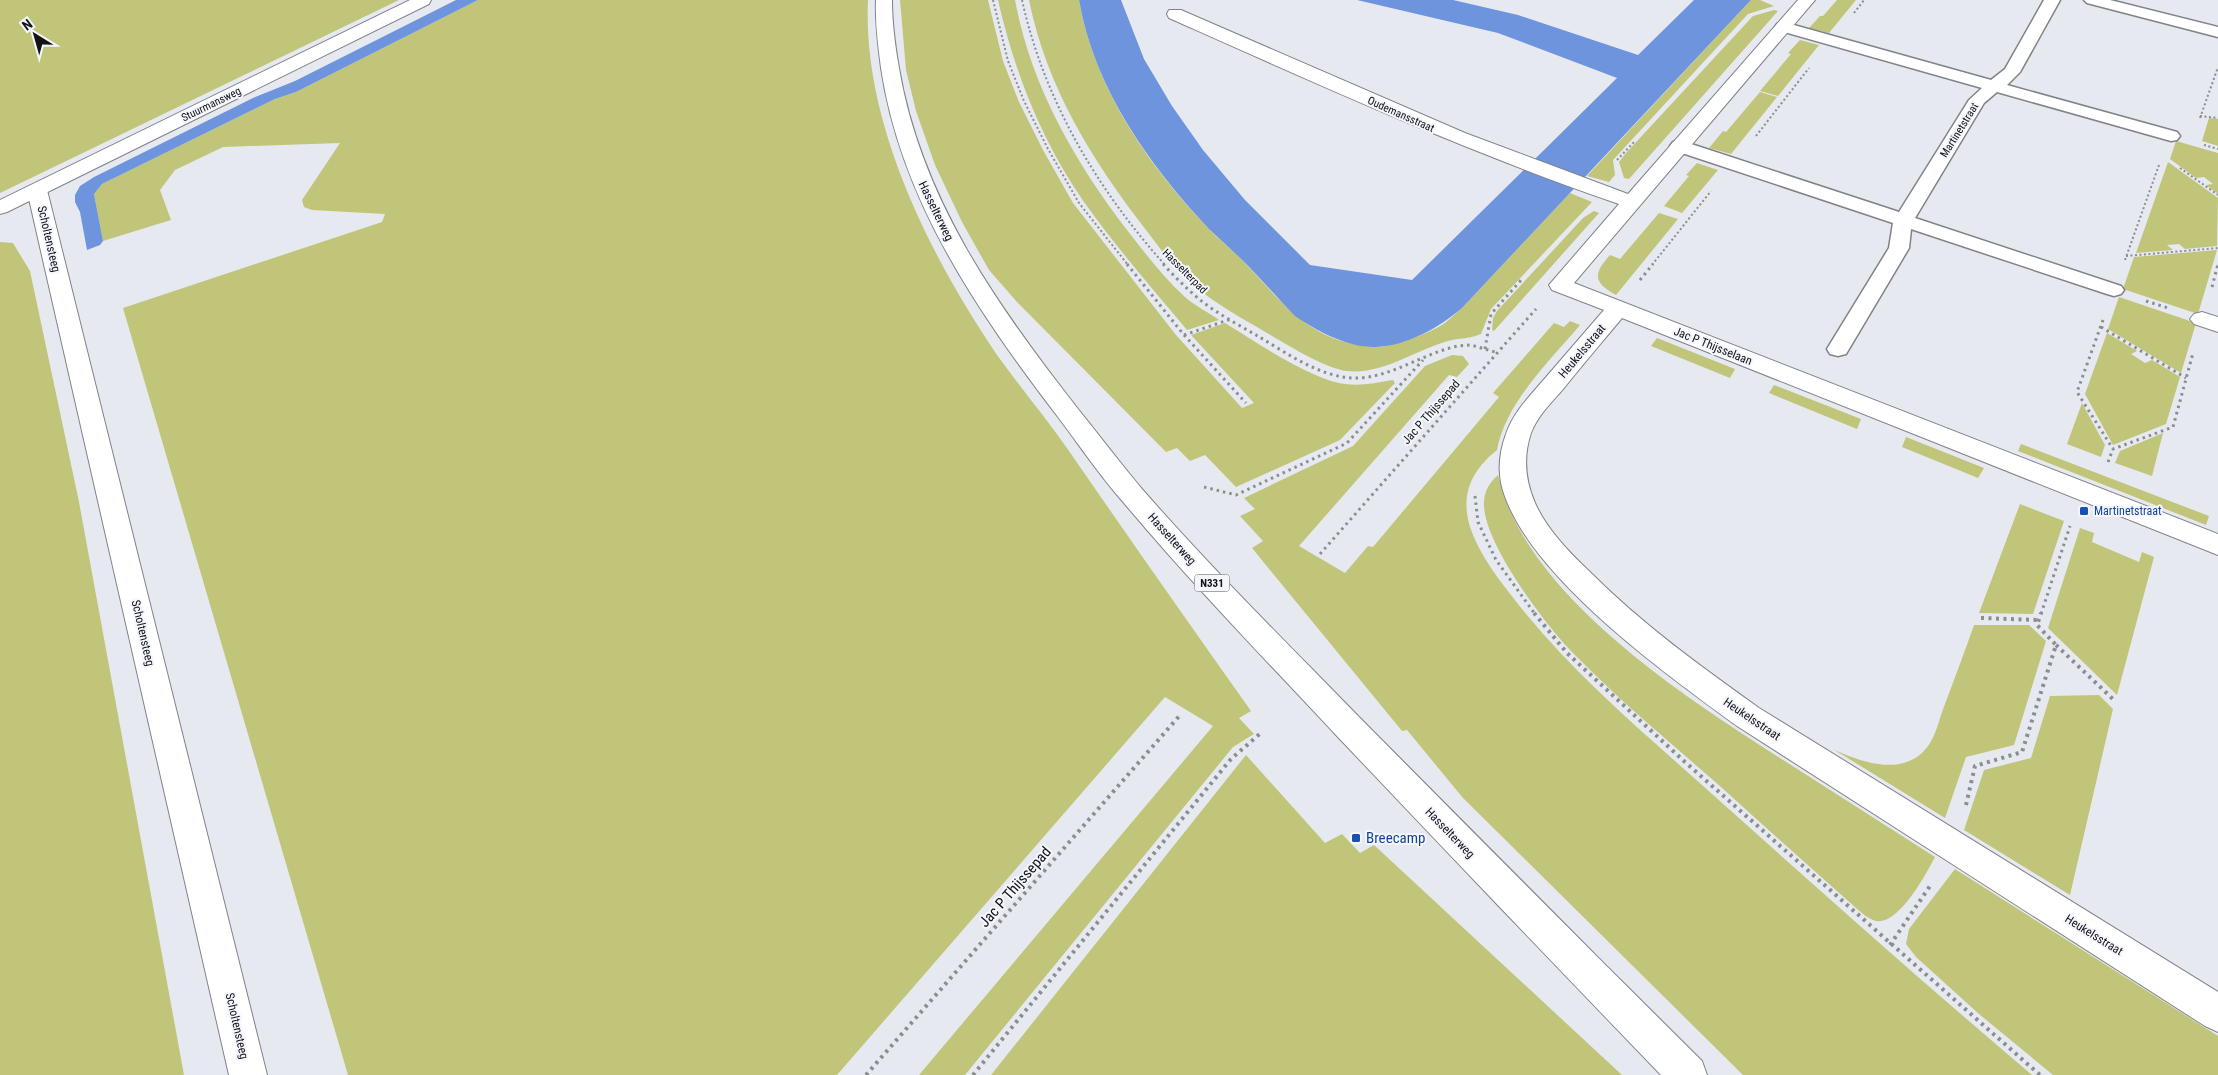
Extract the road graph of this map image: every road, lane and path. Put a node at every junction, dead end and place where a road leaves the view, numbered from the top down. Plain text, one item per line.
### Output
1 (422, 0) edge
2 (884, 0) edge
3 (993, 0) edge
4 (1022, 0) edge
5 (2052, 0) edge
6 (2092, 0) edge
7 (1800, 1) edge
8 (1175, 14) dead end
9 (1783, 27) junction
10 (2218, 32) edge
11 (2218, 67) edge
12 (1994, 87) junction
13 (2200, 116) junction
14 (2218, 118) edge
15 (2198, 124) dead end
16 (2171, 136) joint
17 (1679, 146) junction
18 (2163, 156) junction
19 (37, 190) junction
20 (2218, 195) edge
21 (1632, 202) junction
22 (0, 208) edge
23 (1903, 221) junction
24 (2218, 248) edge
25 (2126, 256) junction
26 (2218, 264) edge
27 (1560, 285) junction
28 (2114, 290) junction
29 (1618, 308) junction
30 (1231, 319) junction
31 (2210, 322) edge
32 (2101, 327) junction
33 (1184, 334) junction
34 (1838, 349) dead end
35 (1495, 352) junction
36 (1425, 358) junction
37 (2186, 378) junction
38 (1246, 403) dead end
39 (1513, 455) junction
40 (1204, 487) dead end
41 (2071, 524) dead end
42 (2218, 545) edge
43 (1320, 554) dead end
44 (1981, 618) dead end
45 (2038, 620) junction
46 (2056, 645) junction
47 (2115, 701) dead end
48 (1181, 714) dead end
49 (1262, 732) dead end
50 (1955, 848) junction
51 (1890, 945) junction
52 (2218, 1013) edge
53 (248, 1075) edge
54 (866, 1075) edge
55 (973, 1075) edge
56 (1688, 1075) edge
57 (2040, 1075) edge

1 - 19 street, Stuurmansweg
2 - 56 street, Hasselterweg / N331
3 - 33 path
4 - 30 path, Hasselterpad
5 - 12 lane, Martinetstraat
6 - 10 lane
7 - 9 street
8 - 21 street, Oudemansstraat
9 - 12 lane
9 - 17 street
11 - 13 path
12 - 16 lane
12 - 23 lane, Martinetstraat
13 - 14 path
13 - 15 path
16 - 18 path
17 - 21 street
17 - 23 lane
18 - 20 path
18 - 25 path
19 - 22 street, Stuurmansweg
19 - 53 street, Scholtensteeg
21 - 27 street
23 - 28 lane
23 - 34 lane, Martinetstraat
24 - 25 path
25 - 28 path
26 - 31 path
27 - 29 street, Jac P Thijsselaan
27 - 35 path, Jac P Thijssepad
28 - 31 path
28 - 32 path
29 - 39 street, Heukelsstraat
29 - 42 street, Jac P Thijsselaan
30 - 33 path
30 - 36 path, Hasselterpad
31 - 37 path
32 - 37 path
32 - 37 path
33 - 38 path
35 - 36 path, Hasselterpad
35 - 43 path, Jac P Thijssepad
36 - 40 path
39 - 50 street, Heukelsstraat
39 - 51 path
41 - 45 path
44 - 45 path
45 - 46 path
46 - 47 path
46 - 50 path
48 - 54 path, Jac P Thijssepad
49 - 55 path
50 - 51 path
50 - 52 street, Heukelsstraat
51 - 57 path

